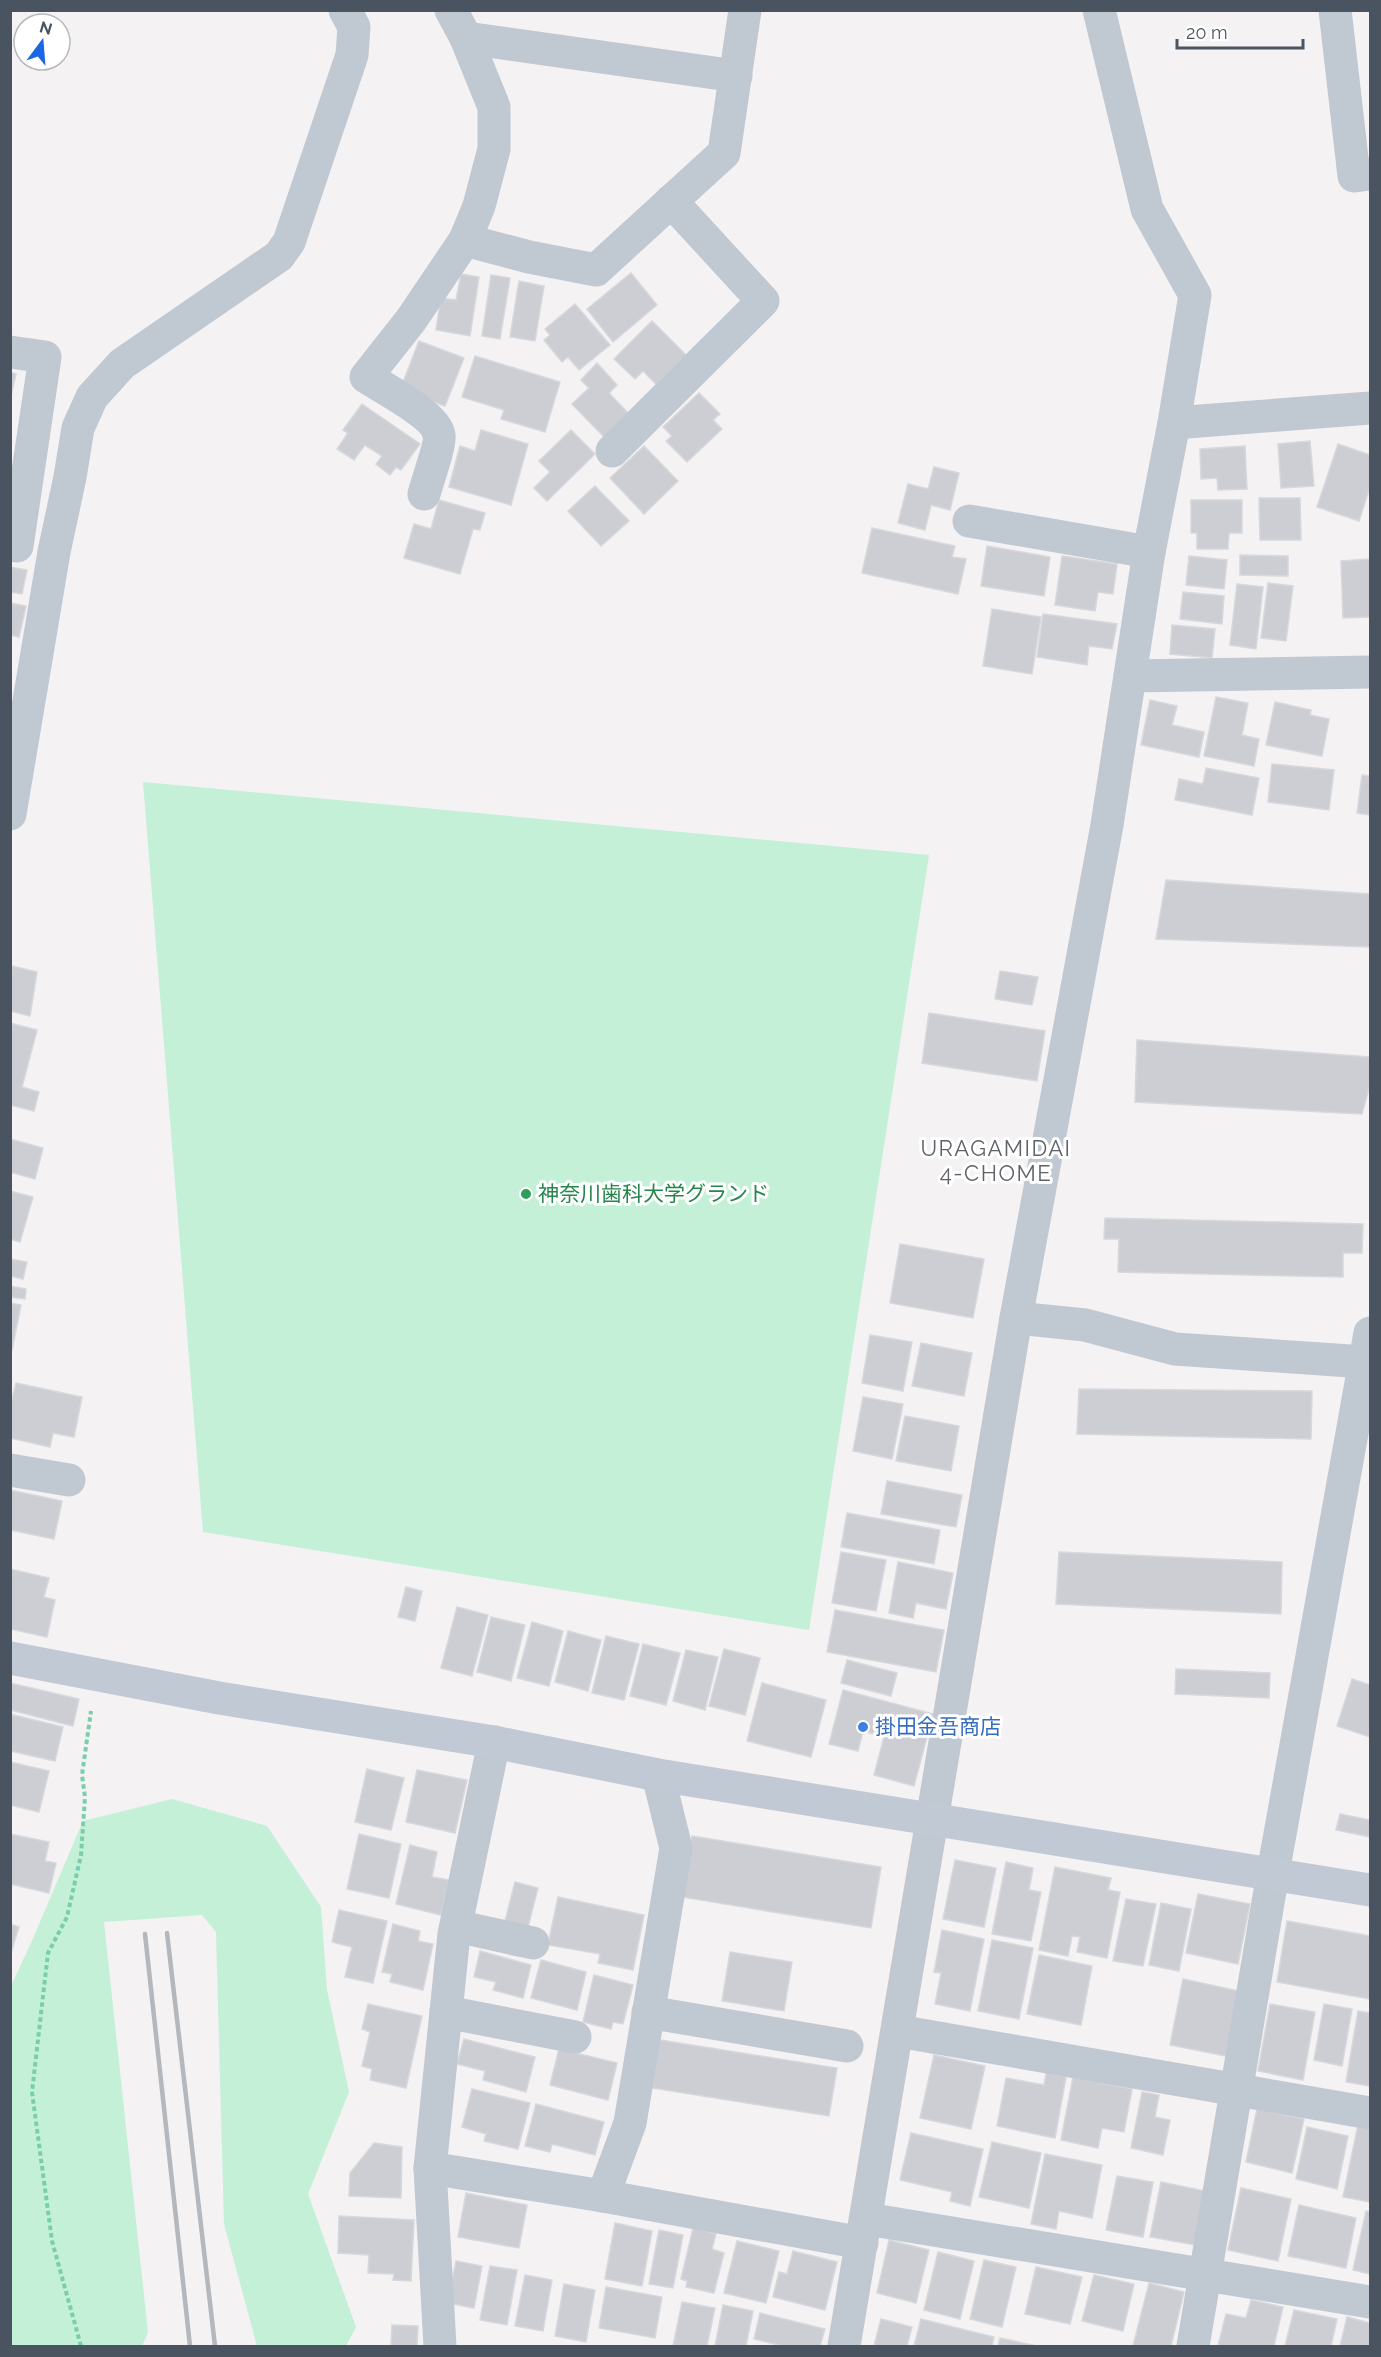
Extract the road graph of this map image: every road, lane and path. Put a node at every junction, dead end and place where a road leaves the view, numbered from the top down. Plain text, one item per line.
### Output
1 (345, 10) edge
2 (745, 10) edge
3 (1100, 10) edge
4 (1335, 10) edge
5 (458, 24) edge
6 (736, 76) junction
7 (1371, 174) edge
8 (671, 201) junction
9 (465, 240) junction
10 (10, 351) edge
11 (1371, 408) edge
12 (1174, 423) junction
13 (612, 450) dead end
14 (424, 494) dead end
15 (969, 521) dead end
16 (14, 546) edge
17 (54, 552) junction
18 (1149, 552) junction
19 (1371, 672) edge
20 (1130, 676) junction
21 (17, 730) edge
22 (10, 814) edge
23 (1016, 1318) junction
24 (1368, 1347) edge
25 (10, 1470) edge
26 (69, 1480) dead end
27 (10, 1658) edge
28 (97, 1675) junction
29 (494, 1742) junction
30 (658, 1775) junction
31 (934, 1818) junction
32 (1273, 1873) junction
33 (1371, 1890) edge
34 (456, 1926) junction
35 (533, 1943) dead end
36 (446, 2012) junction
37 (648, 2012) junction
38 (898, 2031) junction
39 (575, 2037) dead end
40 (847, 2046) dead end
41 (1236, 2090) junction
42 (1371, 2113) edge
43 (430, 2168) junction
44 (603, 2196) junction
45 (864, 2231) junction
46 (1206, 2274) junction
47 (1371, 2302) edge
48 (81, 2346) edge
49 (440, 2346) edge
50 (844, 2346) edge
51 (1193, 2346) edge

1 - 17 street
2 - 6 street
3 - 12 street
4 - 7 street
5 - 6 street
5 - 9 street
6 - 8 street
8 - 9 street
8 - 13 street
9 - 14 street
10 - 16 street
11 - 12 street
12 - 18 street
15 - 18 street
16 - 17 street
17 - 21 street
18 - 20 street
19 - 20 street
20 - 23 street
21 - 22 street
23 - 24 street
23 - 31 street
24 - 32 street
25 - 26 street
27 - 28 street
28 - 29 street
28 - 48 path
29 - 30 street
29 - 34 street
30 - 31 street
30 - 37 street
31 - 32 street
31 - 38 street
32 - 33 street
32 - 41 street
34 - 35 street
34 - 36 street
36 - 39 street
36 - 43 street
37 - 40 street
37 - 44 street
38 - 41 street
38 - 45 street
41 - 42 street
41 - 46 street
43 - 44 street
43 - 49 street
44 - 45 street
45 - 46 street
45 - 50 street
46 - 47 street
46 - 51 street

